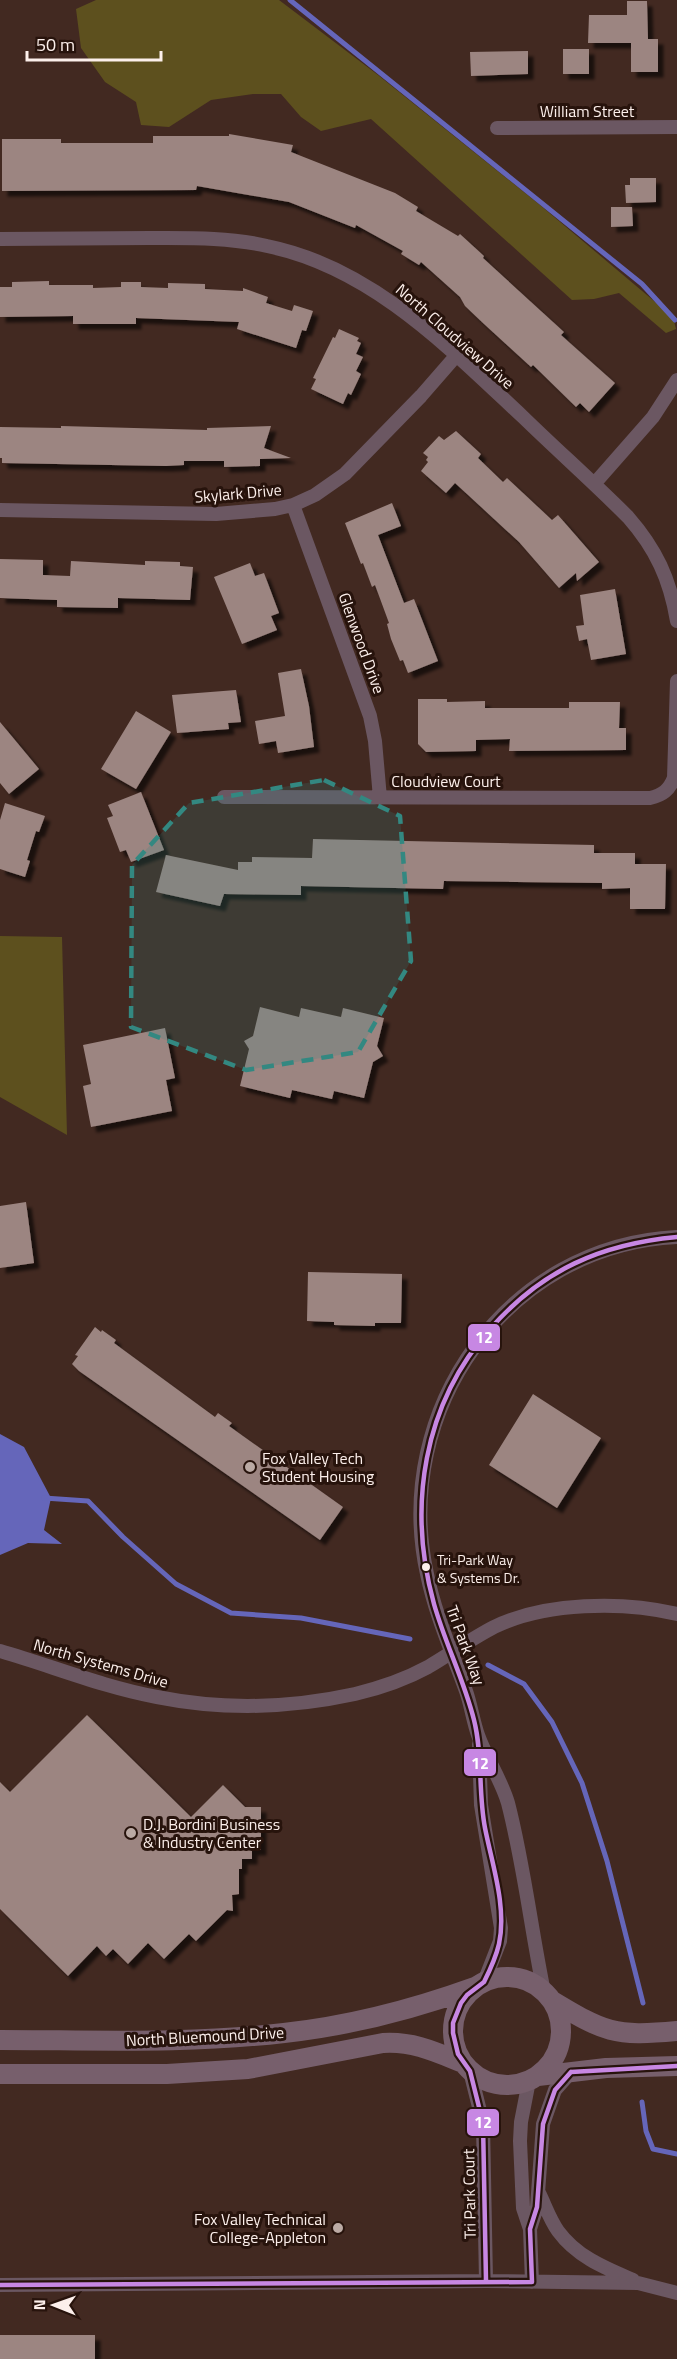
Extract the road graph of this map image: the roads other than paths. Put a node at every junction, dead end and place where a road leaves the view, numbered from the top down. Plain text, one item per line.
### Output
1 (677, 127) edge
2 (497, 128) dead end
3 (0, 239) edge
4 (455, 357) junction
5 (677, 380) edge
6 (595, 483) junction
7 (293, 505) junction
8 (0, 510) edge
9 (677, 621) edge
10 (677, 681) edge
11 (224, 797) dead end
12 (380, 798) junction
13 (677, 1237) edge
14 (677, 1614) edge
15 (0, 1651) edge
16 (450, 1653) junction
17 (478, 1736) junction
18 (480, 1985) junction
19 (547, 1996) junction
20 (677, 2031) edge
21 (0, 2040) edge
22 (677, 2066) edge
23 (466, 2067) junction
24 (571, 2072) junction
25 (0, 2074) edge
26 (534, 2078) junction
27 (538, 2191) junction
28 (530, 2229) junction
29 (486, 2282) junction
30 (532, 2282) junction
31 (638, 2283) junction
32 (0, 2285) edge
33 (677, 2293) edge

1 - 2 street, William Street
3 - 4 street, North Cloudview Drive
4 - 6 street, North Cloudview Drive
4 - 7 street, Skylark Drive
5 - 6 street
6 - 9 street, North Cloudview Drive
7 - 8 street, Skylark Drive
7 - 12 street, Glenwood Drive
10 - 12 street, Cloudview Court
11 - 12 street, Cloudview Court
13 - 16 street, Tri Park Way
14 - 16 street, North Systems Drive
15 - 16 street, North Systems Drive
16 - 17 street, Tri Park Way
17 - 18 street, Tri Park Way
17 - 19 street, Tri Park Way
18 - 19 main road
18 - 21 main road, North Bluemound Drive
18 - 23 main road
19 - 20 main road
19 - 26 main road
22 - 24 main road
23 - 25 main road, North Bluemound Drive
23 - 26 main road
23 - 29 street, Tri Park Court
24 - 26 main road
24 - 27 street
26 - 28 street
27 - 28 street
27 - 31 street
28 - 30 street
29 - 30 street
29 - 32 street
30 - 31 street
31 - 33 street

